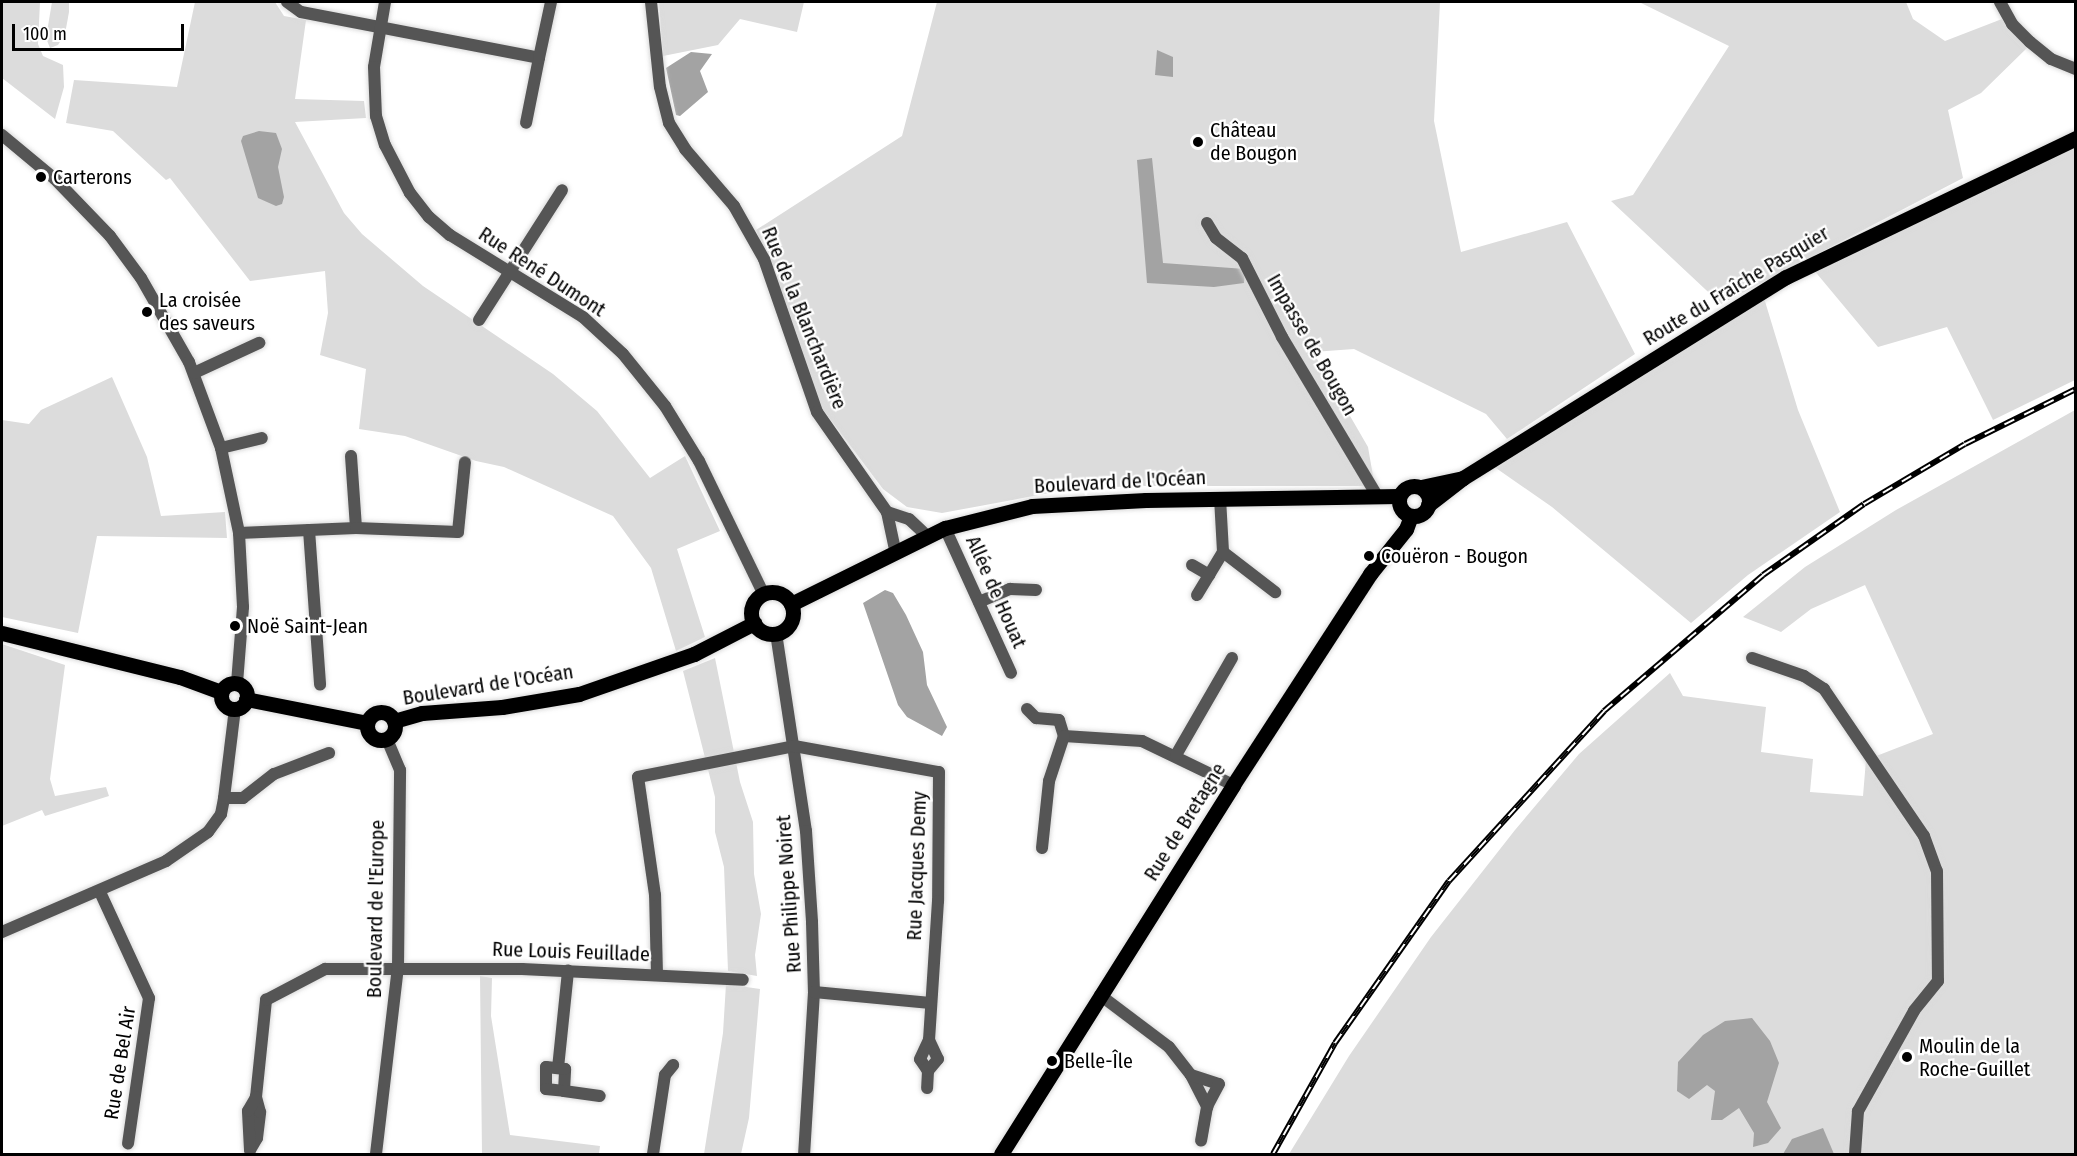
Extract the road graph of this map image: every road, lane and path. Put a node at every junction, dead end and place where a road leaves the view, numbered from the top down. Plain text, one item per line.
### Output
1 (286, 2) edge
2 (385, 2) edge
3 (551, 2) edge
4 (651, 2) edge
5 (2000, 2) edge
6 (380, 27) junction
7 (540, 58) junction
8 (2076, 69) edge
9 (526, 123) dead end
10 (2, 135) edge
11 (2076, 138) edge
12 (562, 190) dead end
13 (1207, 223) dead end
14 (510, 272) junction
15 (479, 320) dead end
16 (259, 344) dead end
17 (194, 373) junction
18 (262, 438) dead end
19 (221, 448) junction
20 (351, 456) dead end
21 (465, 462) dead end
22 (1463, 478) junction
23 (1422, 488) junction
24 (1376, 494) junction
25 (1399, 496) junction
26 (1220, 498) junction
27 (1428, 506) junction
28 (887, 512) junction
29 (1411, 516) junction
30 (356, 528) junction
31 (945, 528) junction
32 (309, 530) junction
33 (239, 533) junction
34 (927, 536) junction
35 (895, 551) junction
36 (1223, 552) junction
37 (1192, 565) dead end
38 (1209, 575) junction
39 (1036, 590) dead end
40 (1275, 592) dead end
41 (763, 593) junction
42 (1197, 595) dead end
43 (979, 602) junction
44 (791, 604) junction
45 (754, 623) junction
46 (2, 633) edge
47 (776, 633) junction
48 (1232, 658) dead end
49 (1752, 658) dead end
50 (1011, 673) dead end
51 (237, 683) junction
52 (320, 685) dead end
53 (221, 692) junction
54 (241, 704) junction
55 (1028, 709) dead end
56 (394, 721) junction
57 (367, 723) junction
58 (1064, 736) junction
59 (387, 739) junction
60 (794, 746) junction
61 (329, 753) dead end
62 (1176, 755) junction
63 (1233, 785) junction
64 (224, 798) junction
65 (1042, 848) dead end
66 (100, 892) junction
67 (2, 932) edge
68 (398, 968) junction
69 (568, 971) junction
70 (657, 975) junction
71 (743, 980) dead end
72 (814, 992) junction
73 (1100, 995) junction
74 (930, 1003) junction
75 (673, 1065) dead end
76 (558, 1068) junction
77 (1191, 1075) junction
78 (927, 1088) dead end
79 (564, 1091) junction
80 (600, 1096) dead end
81 (1207, 1107) junction
82 (1202, 1140) dead end
83 (128, 1143) dead end
84 (249, 1152) edge
85 (376, 1155) edge
86 (653, 1155) edge
87 (804, 1155) edge
88 (1001, 1155) edge
89 (1855, 1155) edge

1 - 6 street
2 - 6 street, Rue René Dumont
3 - 7 street
4 - 28 street, Rue de la Blanchardière
5 - 8 street
6 - 7 street
6 - 14 street, Rue René Dumont
7 - 9 street
10 - 17 street
11 - 22 main road, Route du Fraîche Pasquier
12 - 14 street
13 - 24 street, Impasse de Bougon
14 - 15 street
14 - 41 street, Rue René Dumont
16 - 17 street
17 - 19 street
18 - 19 street
19 - 33 street
20 - 30 street
21 - 30 street
22 - 23 main road, Route du Fraîche Pasquier
22 - 27 main road, Route du Fraîche Pasquier
23 - 25 main road
23 - 27 main road
24 - 25 main road, Boulevard de l'Océan
24 - 26 main road, Boulevard de l'Océan
25 - 29 main road
26 - 31 main road, Boulevard de l'Océan
26 - 36 street
27 - 29 main road
28 - 34 street
28 - 35 street, Rue de la Blanchardière
29 - 63 main road, Rue de Bretagne
30 - 32 street
31 - 34 main road, Boulevard de l'Océan
31 - 43 street, Allée de Houat
32 - 33 street
32 - 52 street
33 - 51 street
34 - 35 main road, Boulevard de l'Océan
35 - 44 main road, Boulevard de l'Océan
36 - 38 street
36 - 40 street
37 - 38 street
38 - 42 street
39 - 43 street
41 - 44 main road
41 - 45 main road
43 - 50 street, Allée de Houat
44 - 47 main road
45 - 47 main road
45 - 56 main road, Boulevard de l'Océan
46 - 53 main road
47 - 60 street, Rue Philippe Noiret
48 - 62 street
49 - 89 street
51 - 53 main road
51 - 54 main road
53 - 54 main road
54 - 57 main road
54 - 64 street
55 - 58 street
56 - 57 main road
56 - 59 main road
57 - 59 main road
58 - 62 street
58 - 65 street
59 - 68 street, Boulevard de l'Europe
60 - 70 street, Rue Jacques Demy
60 - 72 street, Rue Philippe Noiret
60 - 74 street, Rue Jacques Demy
61 - 64 street
62 - 63 street
63 - 73 main road, Rue de Bretagne
64 - 66 street
66 - 67 street
66 - 83 street, Rue de Bel Air
68 - 69 street, Rue Louis Feuillade
68 - 84 street, Rue Louis Feuillade
68 - 85 street, Boulevard de l'Europe
69 - 70 street, Rue Louis Feuillade
69 - 76 street
70 - 71 street, Rue Louis Feuillade
72 - 74 street
72 - 87 street, Rue Philippe Noiret
73 - 77 street
73 - 88 main road, Rue de Bretagne
74 - 78 street, Rue Jacques Demy
75 - 86 street
76 - 79 street
76 - 79 street
77 - 81 street
77 - 81 street
79 - 80 street
81 - 82 street

